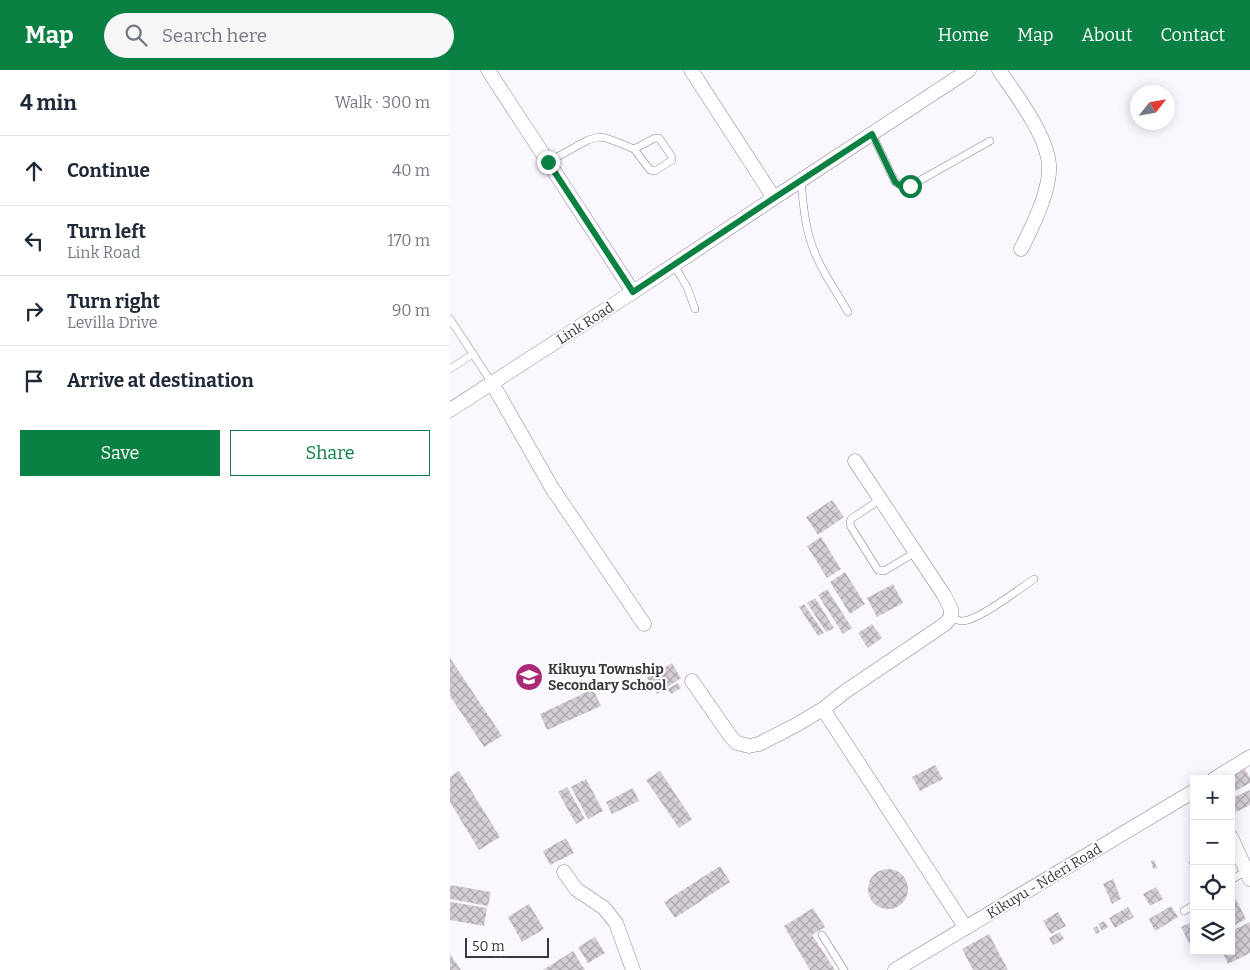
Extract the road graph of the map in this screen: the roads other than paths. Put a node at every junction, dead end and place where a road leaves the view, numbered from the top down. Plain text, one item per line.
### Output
1 (488, 70) edge
2 (691, 70) edge
3 (969, 70) edge
4 (1000, 70) edge
5 (872, 134) junction
6 (990, 141) dead end
7 (634, 150) junction
8 (548, 162) junction
9 (801, 181) junction
10 (774, 198) junction
11 (1022, 249) dead end
12 (674, 265) junction
13 (633, 292) junction
14 (695, 308) dead end
15 (848, 312) dead end
16 (450, 319) edge
17 (473, 354) junction
18 (450, 369) edge
19 (492, 383) junction
20 (450, 410) edge
21 (855, 461) dead end
22 (881, 498) junction
23 (916, 552) junction
24 (1034, 579) dead end
25 (951, 617) junction
26 (644, 624) dead end
27 (692, 682) dead end
28 (823, 709) junction
29 (1250, 757) edge
30 (1221, 775) edge
31 (1190, 793) edge
32 (1235, 846) edge
33 (564, 872) dead end
34 (1248, 875) edge
35 (1235, 879) edge
36 (1190, 907) edge
37 (1184, 911) dead end
38 (966, 928) junction
39 (822, 936) dead end
40 (633, 970) edge
41 (844, 970) edge
42 (895, 970) edge

1 - 8 street
2 - 10 street
3 - 5 street, Link Road
4 - 11 street
5 - 6 lane
5 - 9 street, Link Road
7 - 7 lane
7 - 8 lane
8 - 13 street
9 - 10 street, Link Road
9 - 15 lane
10 - 12 street, Link Road
12 - 13 street, Link Road
12 - 14 lane
13 - 19 street, Link Road
16 - 17 lane
17 - 18 lane
17 - 19 lane
19 - 20 street, Link Road
19 - 26 street
21 - 22 street
22 - 23 street
22 - 23 lane
23 - 25 street
24 - 25 lane
25 - 28 street
27 - 28 street
28 - 38 street
29 - 30 street
31 - 38 street, Kikuyu - Nderi Road
32 - 34 street
33 - 40 street
34 - 35 lane
36 - 37 lane
38 - 42 street, Kikuyu - Nderi Road
39 - 41 lane

